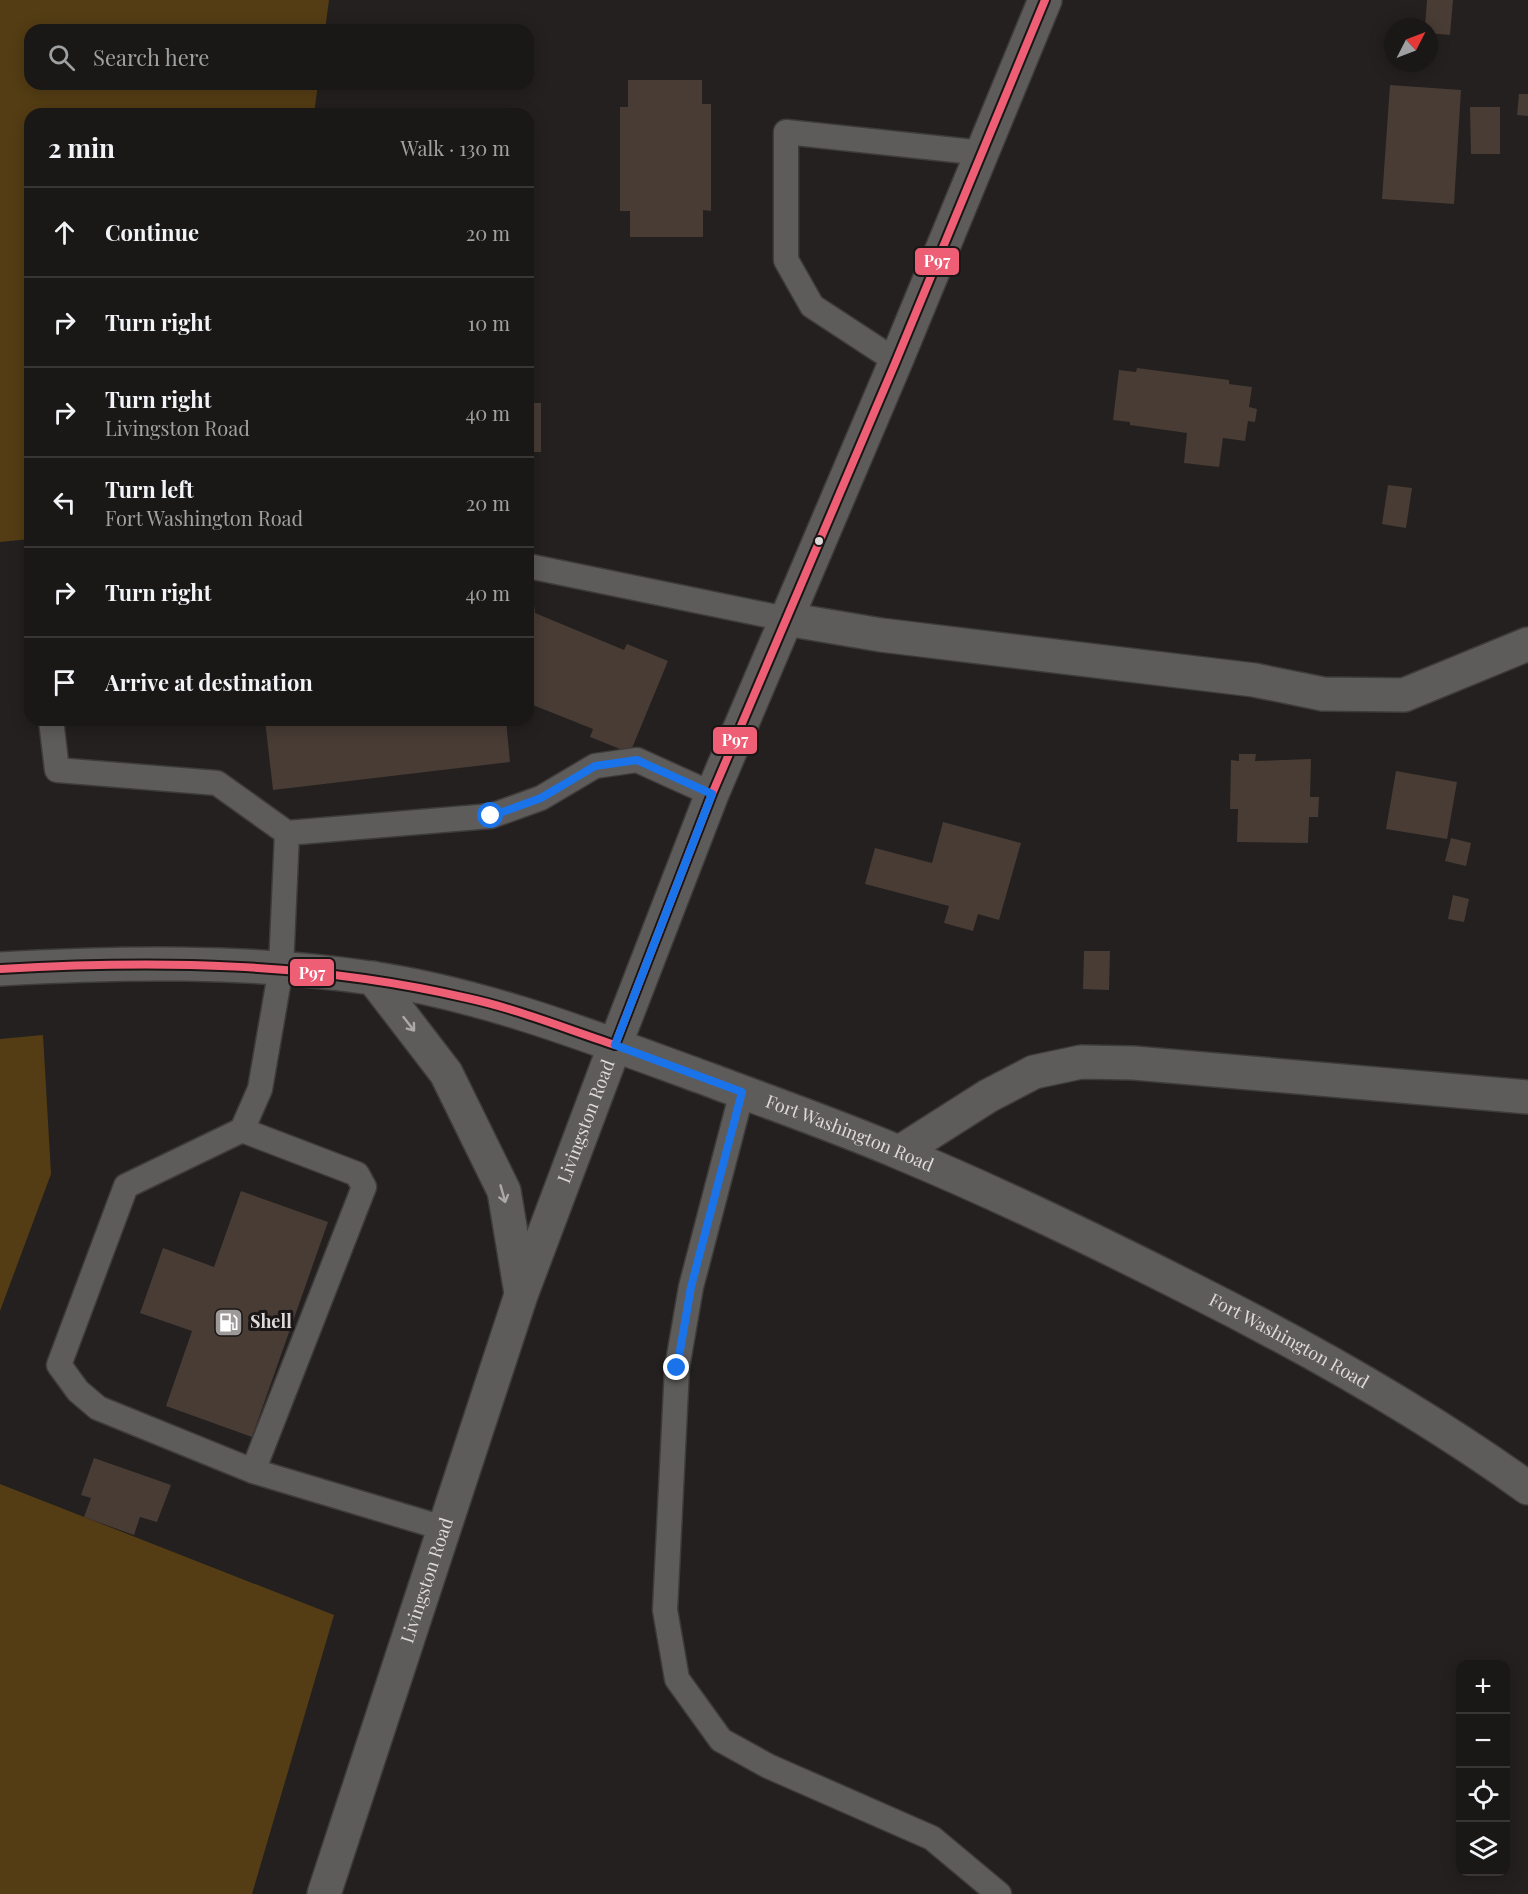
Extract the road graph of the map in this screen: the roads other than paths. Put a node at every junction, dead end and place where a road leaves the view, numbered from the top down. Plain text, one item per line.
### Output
1 (1045, 0) edge
2 (983, 153) junction
3 (896, 361) junction
4 (534, 567) edge
5 (786, 619) junction
6 (1528, 644) edge
7 (52, 726) edge
8 (712, 794) junction
9 (287, 833) junction
10 (281, 968) junction
11 (0, 969) edge
12 (373, 978) junction
13 (615, 1045) junction
14 (742, 1092) junction
15 (1528, 1097) edge
16 (242, 1130) junction
17 (900, 1152) junction
18 (521, 1295) junction
19 (253, 1471) junction
20 (1528, 1488) edge
21 (444, 1528) junction
22 (324, 1894) edge
23 (999, 1894) edge

1 - 2 main road, Livingston Road
2 - 3 main road, Livingston Road
2 - 3 lane
3 - 5 main road, Livingston Road
4 - 5 lane
5 - 6 main road
5 - 8 main road, Livingston Road
7 - 9 lane
8 - 9 lane
8 - 13 main road, Livingston Road
9 - 10 lane
10 - 11 main road, Fort Washington Road
10 - 12 main road, Fort Washington Road
10 - 16 lane
12 - 13 main road, Fort Washington Road
12 -> 18 main road
13 - 14 main road, Fort Washington Road
13 - 18 main road, Livingston Road
14 - 17 main road, Fort Washington Road
14 - 23 lane
15 - 17 main road
16 - 19 lane
16 - 19 lane
17 - 20 main road, Fort Washington Road
18 - 21 main road, Livingston Road
19 - 21 lane
21 - 22 main road, Livingston Road

